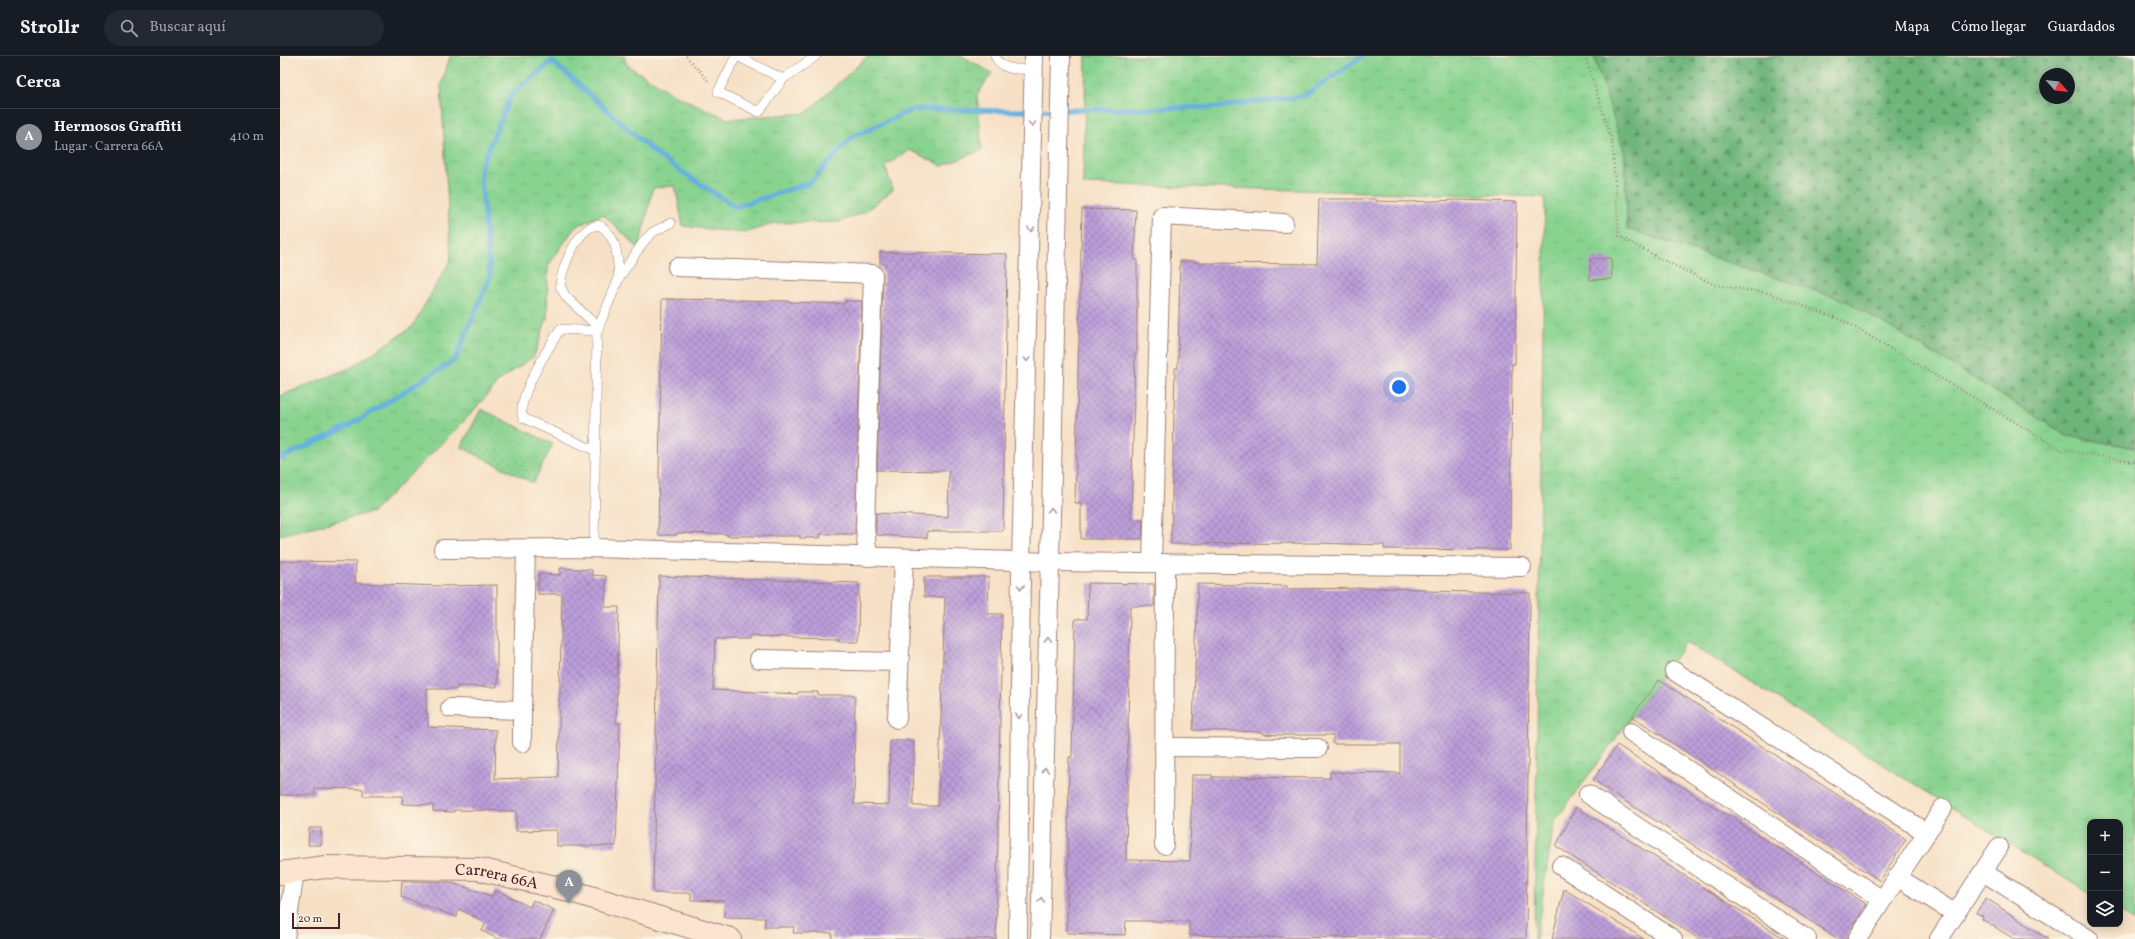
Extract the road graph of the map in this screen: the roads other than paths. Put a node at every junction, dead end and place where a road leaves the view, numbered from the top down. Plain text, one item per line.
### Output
1 (736, 56) edge
2 (816, 56) edge
3 (995, 56) edge
4 (1061, 56) edge
5 (1033, 70) edge
6 (783, 79) junction
7 (671, 223) dead end
8 (1284, 223) dead end
9 (677, 267) dead end
10 (618, 278) junction
11 (598, 330) junction
12 (596, 451) junction
13 (594, 548) junction
14 (443, 549) dead end
15 (526, 549) junction
16 (868, 557) junction
17 (904, 558) junction
18 (1021, 562) junction
19 (1050, 562) junction
20 (1158, 563) junction
21 (1522, 567) dead end
22 (759, 658) dead end
23 (899, 662) junction
24 (1674, 671) dead end
25 (450, 708) dead end
26 (522, 710) junction
27 (896, 718) dead end
28 (1631, 732) dead end
29 (522, 743) dead end
30 (1164, 747) junction
31 (1318, 748) dead end
32 (1588, 794) dead end
33 (1943, 808) dead end
34 (1927, 833) junction
35 (1164, 845) dead end
36 (1999, 847) dead end
37 (1561, 866) dead end
38 (288, 872) edge
39 (1982, 872) junction
40 (1897, 877) junction
41 (1882, 900) junction
42 (1956, 914) junction
43 (1941, 938) edge
44 (285, 939) edge
45 (730, 939) edge
46 (1018, 939) edge
47 (1040, 939) edge
48 (1672, 939) edge
49 (1807, 939) edge
50 (1857, 939) edge
51 (2089, 939) edge

1 - 6 lane
1 - 6 lane
2 - 6 lane
3 - 5 lane
19 -> 4 street
5 -> 18 street
7 - 10 lane
8 - 20 street
9 - 16 street
10 - 11 lane
10 - 11 lane
11 - 12 lane
11 - 12 lane
12 - 13 lane
13 - 15 street
13 - 16 street
14 - 15 street
15 - 26 street
16 - 17 street
17 - 18 street
17 - 23 street
18 - 19 street
18 -> 46 street
19 - 20 street
47 -> 19 street
20 - 21 street
20 - 30 street
22 - 23 street
23 - 27 street
24 - 34 street
25 - 26 street
26 - 29 street
28 - 41 street
30 - 31 street
30 - 35 street
32 - 49 street
33 - 34 street
34 - 40 street
36 - 39 street
37 - 48 street
38 - 44 street
38 - 45 street, Carrera 66A
39 - 42 street
39 - 51 street
40 - 41 street
40 - 42 street
41 - 50 street
42 - 43 street

